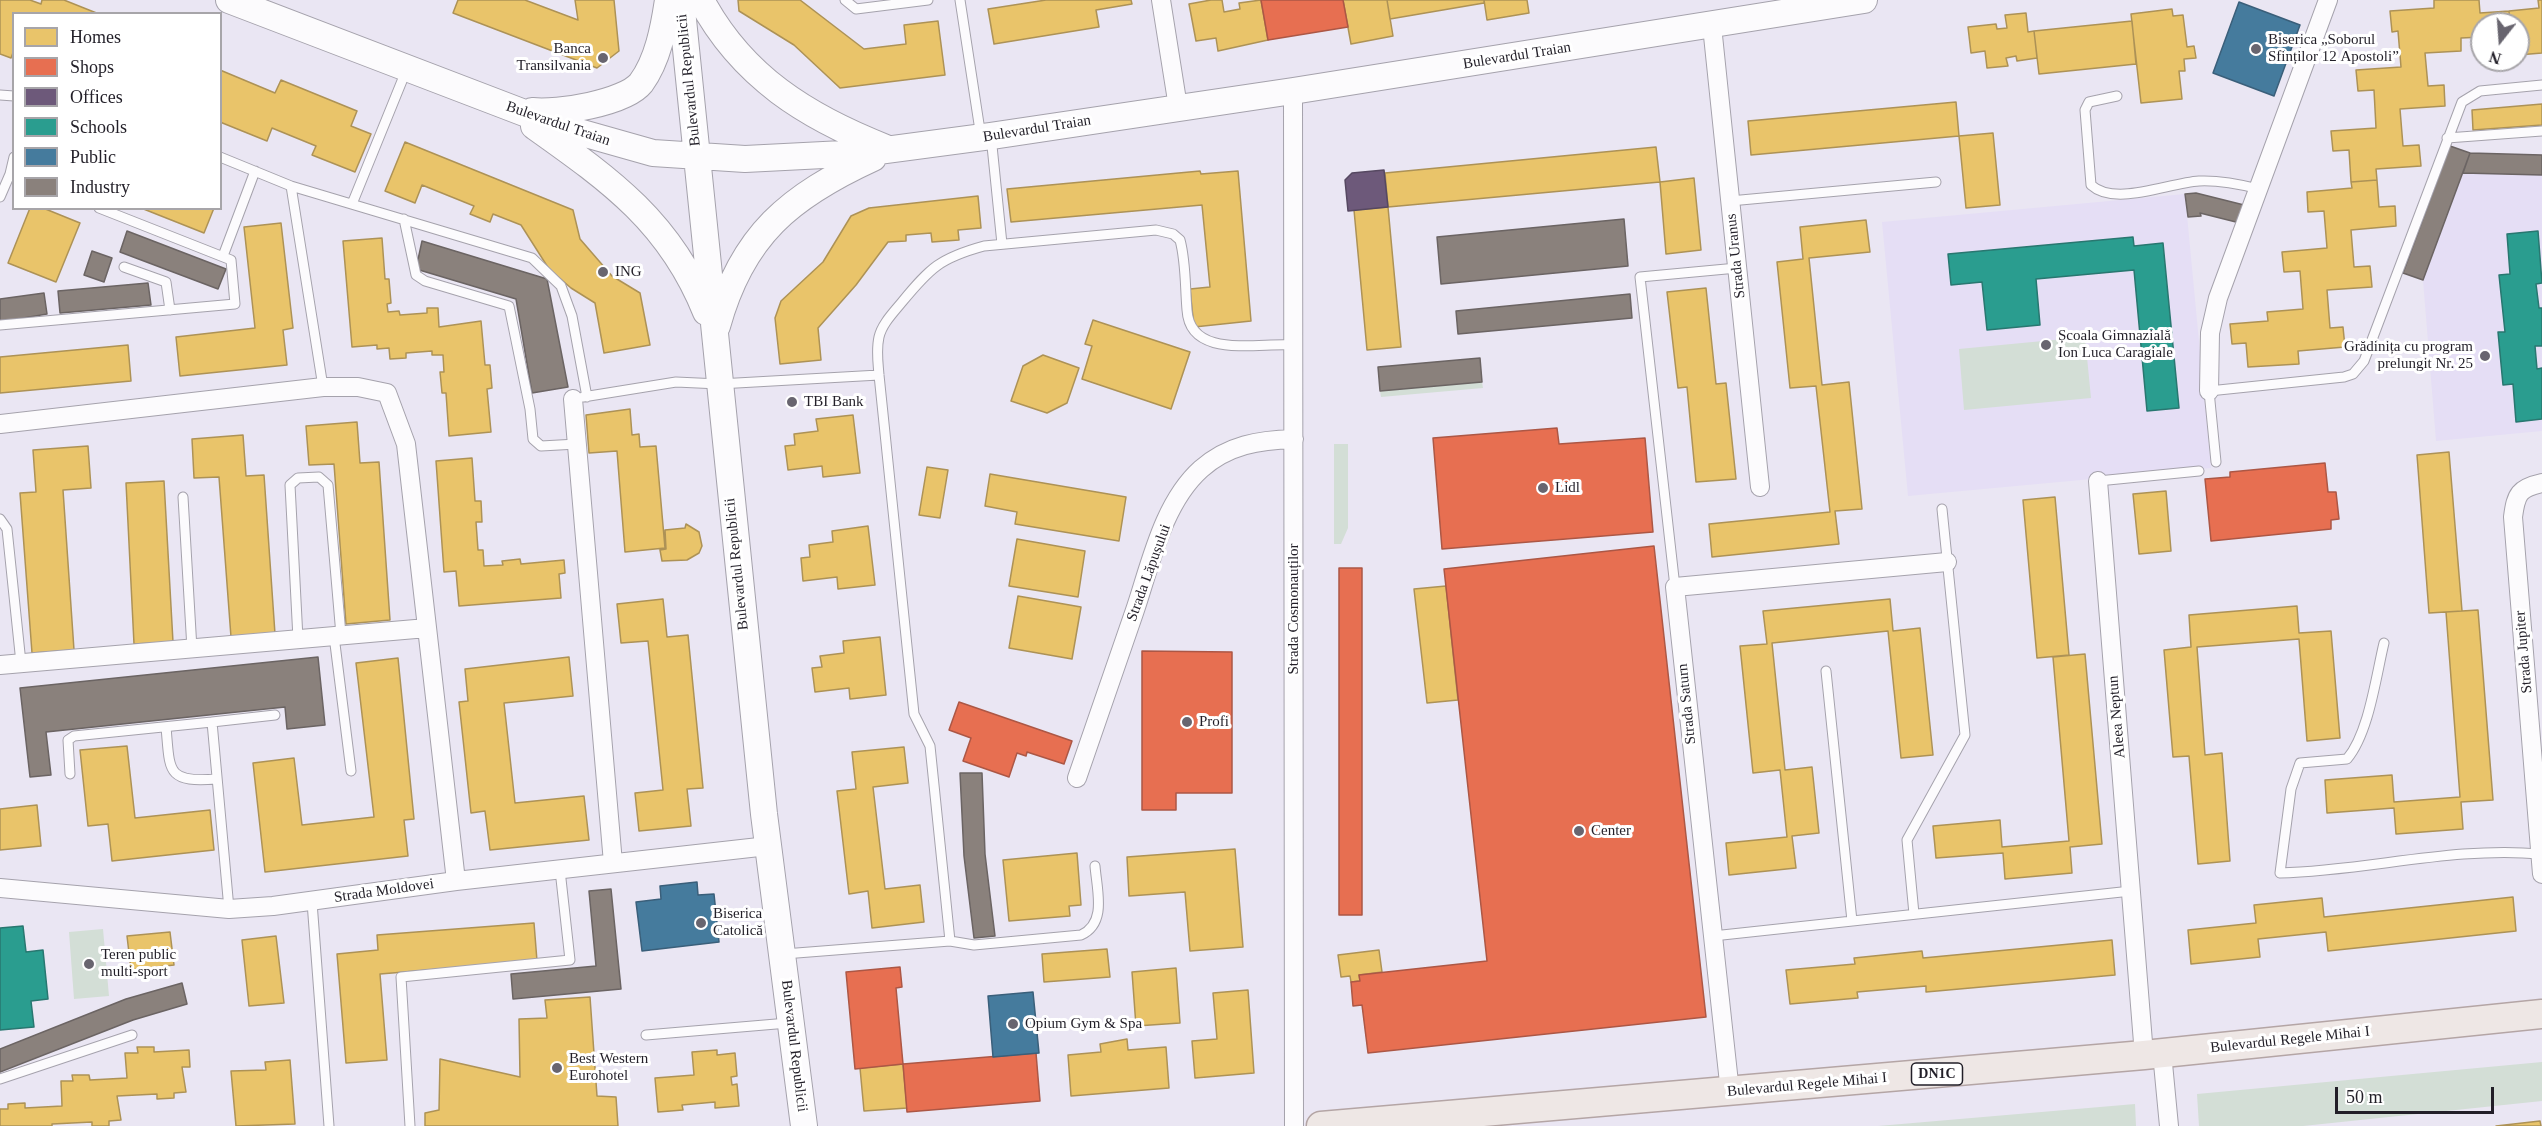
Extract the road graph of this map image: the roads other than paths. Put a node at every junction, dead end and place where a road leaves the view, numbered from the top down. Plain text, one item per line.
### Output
1 (229, 0) edge
2 (668, 0) edge
3 (681, 0) edge
4 (701, 0) edge
5 (844, 0) edge
6 (928, 0) edge
7 (960, 0) edge
8 (1161, 0) edge
9 (1864, 0) edge
10 (2328, 0) edge
11 (1834, 3) edge
12 (1712, 26) junction
13 (406, 69) junction
14 (2542, 85) edge
15 (1293, 92) junction
16 (2117, 96) dead end
17 (508, 107) junction
18 (1178, 107) junction
19 (2542, 131) edge
20 (986, 137) junction
21 (2447, 138) junction
22 (890, 150) junction
23 (222, 158) edge
24 (698, 158) junction
25 (255, 171) junction
26 (12, 175) edge
27 (1936, 182) dead end
28 (291, 186) junction
29 (2259, 189) junction
30 (0, 197) edge
31 (1730, 201) junction
32 (352, 204) junction
33 (104, 210) edge
34 (404, 219) junction
35 (1002, 244) junction
36 (223, 256) junction
37 (124, 267) dead end
38 (1737, 268) junction
39 (170, 310) junction
40 (0, 325) edge
41 (714, 335) junction
42 (1294, 345) junction
43 (879, 375) junction
44 (719, 384) junction
45 (323, 387) junction
46 (2209, 391) junction
47 (580, 398) junction
48 (0, 424) edge
49 (1294, 439) junction
50 (577, 444) junction
51 (2216, 462) dead end
52 (2199, 471) dead end
53 (2097, 481) joint
54 (2542, 483) edge
55 (1760, 487) dead end
56 (183, 497) dead end
57 (1942, 509) dead end
58 (0, 519) edge
59 (1947, 562) junction
60 (1675, 587) junction
61 (427, 628) junction
62 (337, 636) junction
63 (298, 639) junction
64 (2384, 643) dead end
65 (192, 649) junction
66 (21, 663) junction
67 (0, 665) edge
68 (1826, 671) dead end
69 (275, 715) dead end
70 (212, 722) junction
71 (166, 727) junction
72 (351, 771) dead end
73 (70, 774) dead end
74 (1077, 778) dead end
75 (216, 779) junction
76 (768, 846) junction
77 (2541, 854) edge
78 (613, 863) junction
79 (1095, 866) dead end
80 (560, 870) junction
81 (2542, 874) edge
82 (456, 881) junction
83 (0, 888) edge
84 (2131, 891) junction
85 (312, 902) junction
86 (229, 909) junction
87 (1914, 914) junction
88 (1852, 921) junction
89 (1713, 936) junction
90 (950, 942) junction
91 (782, 954) junction
92 (2542, 1014) edge
93 (791, 1023) junction
94 (132, 1035) dead end
95 (646, 1035) dead end
96 (2153, 1054) junction
97 (0, 1079) edge
98 (1730, 1092) junction
99 (329, 1126) edge
100 (410, 1126) edge
101 (804, 1126) edge
102 (1294, 1126) edge
103 (1322, 1126) edge
104 (2169, 1126) edge

1 - 13 street, Bulevardul Traian
2 - 17 street
3 - 24 street, Bulevardul Republicii
4 - 22 street
5 - 6 lane
7 - 20 lane
8 - 18 street
9 - 11 street, Bulevardul Traian
10 - 29 street
11 - 12 street, Bulevardul Traian
12 - 15 street, Bulevardul Traian
12 - 31 street, Strada Uranus
13 - 17 street, Bulevardul Traian
13 - 32 lane
14 - 21 lane
15 - 18 street, Bulevardul Traian
15 - 42 street, Strada Cosmonauților
16 - 29 lane
17 - 24 street, Bulevardul Traian
17 - 41 street
18 - 20 street, Bulevardul Traian
19 - 21 lane
20 - 22 street, Bulevardul Traian
20 - 35 lane
21 - 46 lane
22 - 24 street, Bulevardul Traian
22 - 41 street
23 - 25 lane
24 - 41 street, Bulevardul Republicii
25 - 28 lane
25 - 36 lane
26 - 30 lane
27 - 31 lane
28 - 32 lane
28 - 45 lane
29 - 46 street
31 - 38 street, Strada Uranus
32 - 34 lane
33 - 36 lane
34 - 47 lane
34 - 50 lane
35 - 42 lane
35 - 43 lane
36 - 39 lane
37 - 39 lane
38 - 55 street, Strada Uranus
38 - 60 lane
39 - 40 lane
41 - 44 street, Bulevardul Republicii
42 - 49 street, Strada Cosmonauților
43 - 44 lane
43 - 90 lane
44 - 47 lane
44 - 76 street, Bulevardul Republicii
45 - 48 street
45 - 61 street
46 - 51 lane
47 - 50 street
49 - 74 street, Strada Lăpușului
49 - 102 street, Strada Cosmonauților
50 - 78 street
52 - 53 lane, Aleea Neptun
53 - 84 street, Aleea Neptun
54 - 77 street, Strada Jupiter
56 - 65 lane
57 - 59 lane
58 - 66 lane
59 - 60 street
59 - 87 lane
60 - 89 street, Strada Saturn
61 - 62 street
61 - 82 street
62 - 63 street
62 - 63 lane
62 - 72 lane
63 - 65 street
64 - 77 lane
65 - 66 street
66 - 67 street
68 - 88 lane
69 - 70 lane
70 - 71 lane
70 - 75 lane
71 - 73 lane
71 - 75 lane
75 - 86 lane
76 - 78 street, Strada Moldovei
76 - 91 street, Bulevardul Republicii
77 - 81 street, Strada Jupiter
78 - 80 street, Strada Moldovei
79 - 90 lane
80 - 82 street, Strada Moldovei
80 - 100 lane
82 - 85 street, Strada Moldovei
83 - 86 street, Strada Moldovei
84 - 87 lane
84 - 96 street, Aleea Neptun
85 - 86 street, Strada Moldovei
85 - 99 lane
87 - 88 lane
88 - 89 lane
89 - 98 street, Strada Saturn
90 - 91 lane
91 - 93 street, Bulevardul Republicii
92 - 96 main road, Bulevardul Regele Mihai I / DN1C
93 - 95 lane
93 - 101 street, Bulevardul Republicii
94 - 97 lane
96 - 98 main road, Bulevardul Regele Mihai I / DN1C
96 - 104 street, Aleea Neptun
98 - 103 main road, Bulevardul Regele Mihai I / DN1C

